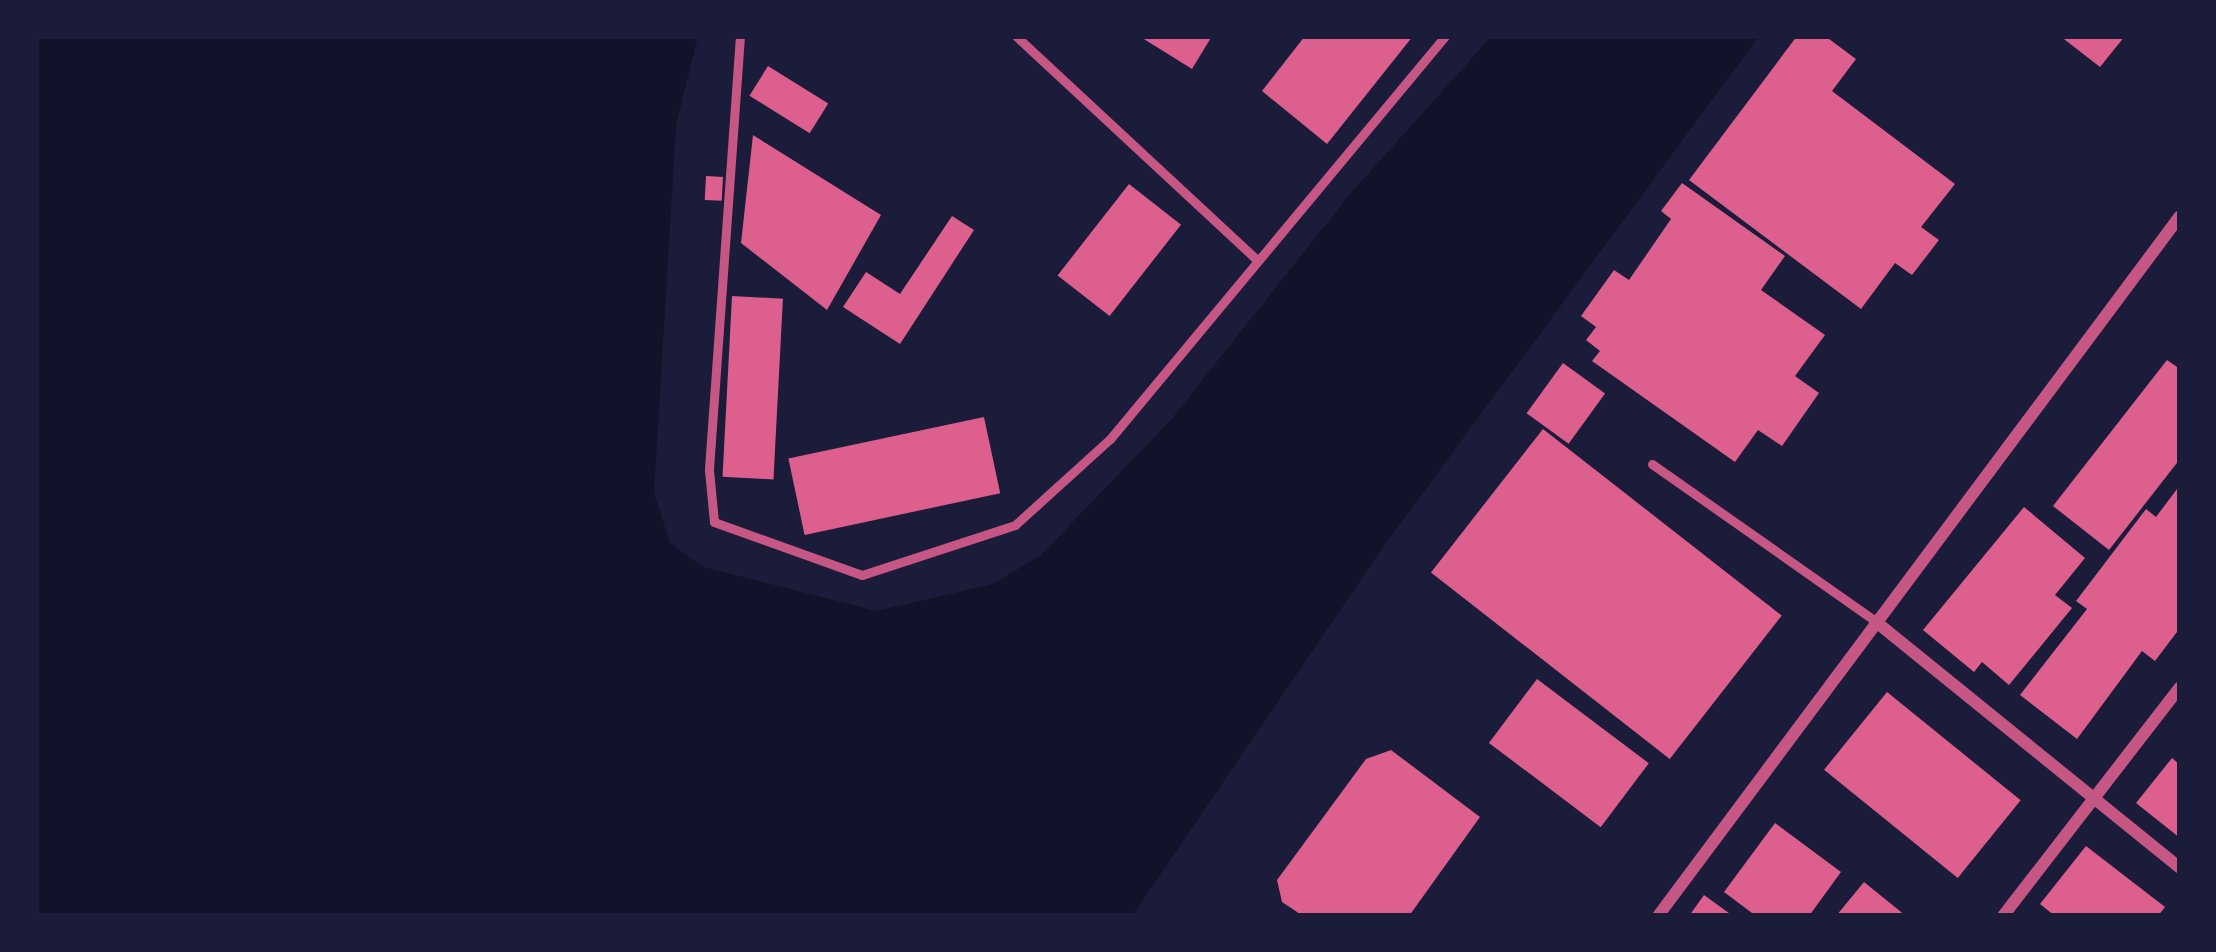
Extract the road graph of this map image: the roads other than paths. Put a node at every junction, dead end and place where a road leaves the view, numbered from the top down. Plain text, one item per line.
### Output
1 (740, 36) edge
2 (1016, 36) edge
3 (1445, 36) edge
4 (2180, 216) edge
5 (1258, 261) junction
6 (1652, 464) dead end
7 (1875, 621) junction
8 (2180, 687) edge
9 (2093, 800) junction
10 (2180, 868) edge
11 (1658, 916) edge
12 (2003, 916) edge

1 - 5 lane
2 - 5 lane
3 - 5 lane
4 - 7 street
6 - 7 lane
7 - 9 street
7 - 11 street
8 - 9 street
9 - 10 street
9 - 12 street

